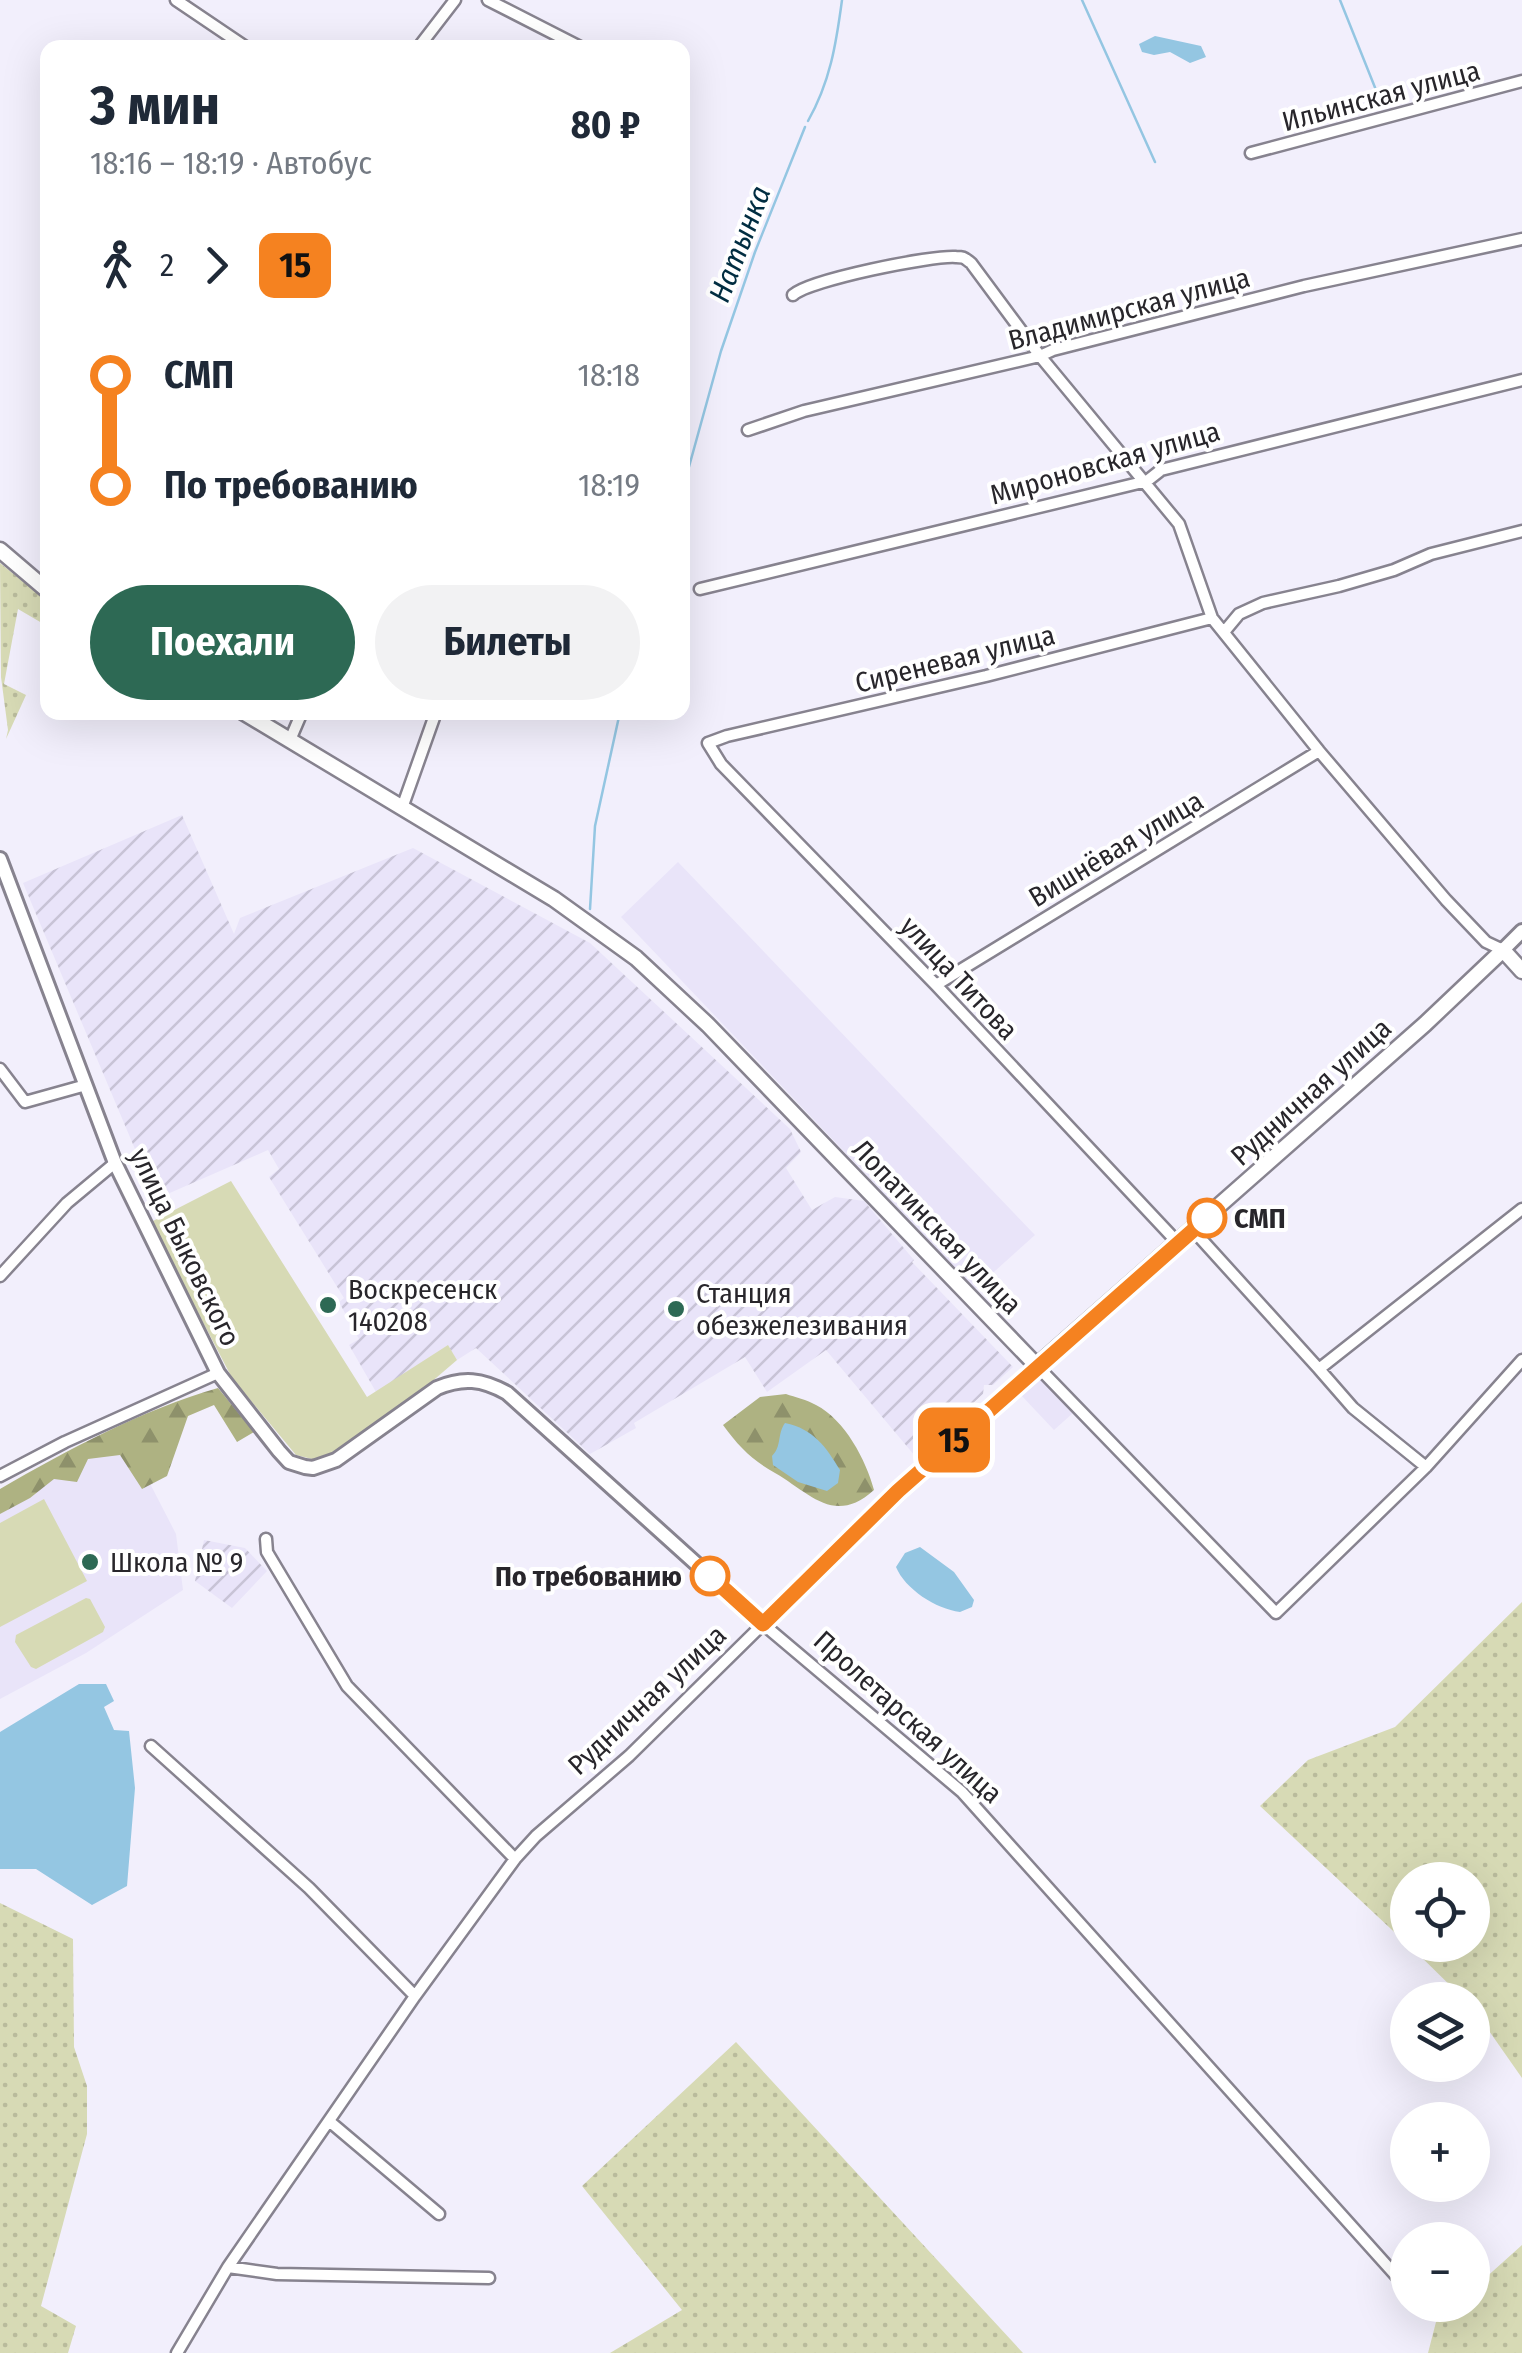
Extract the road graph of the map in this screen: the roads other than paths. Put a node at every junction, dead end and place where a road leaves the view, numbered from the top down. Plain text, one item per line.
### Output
1 (176, 0) edge
2 (455, 0) edge
3 (488, 0) edge
4 (235, 40) edge
5 (424, 40) edge
6 (566, 40) edge
7 (1522, 82) edge
8 (1251, 153) dead end
9 (1522, 239) edge
10 (794, 296) dead end
11 (1040, 356) junction
12 (1522, 380) edge
13 (748, 430) dead end
14 (1146, 481) junction
15 (1522, 532) edge
16 (0, 550) edge
17 (40, 583) edge
18 (700, 589) dead end
19 (1212, 618) junction
20 (1224, 632) junction
21 (257, 720) edge
22 (299, 720) edge
23 (433, 720) edge
24 (290, 740) junction
25 (708, 743) joint
26 (1319, 751) junction
27 (402, 808) junction
28 (0, 859) edge
29 (1522, 931) edge
30 (1504, 950) junction
31 (1522, 971) edge
32 (936, 985) junction
33 (0, 1070) edge
34 (86, 1085) junction
35 (115, 1162) junction
36 (1522, 1209) edge
37 (1193, 1230) junction
38 (1178, 1243) junction
39 (0, 1276) edge
40 (1522, 1360) edge
41 (1037, 1366) junction
42 (1318, 1369) junction
43 (218, 1373) junction
44 (1426, 1467) junction
45 (0, 1476) edge
46 (266, 1539) dead end
47 (763, 1624) junction
48 (151, 1746) dead end
49 (515, 1859) junction
50 (415, 1996) junction
51 (328, 2121) junction
52 (438, 2214) dead end
53 (228, 2267) junction
54 (1390, 2269) edge
55 (489, 2278) dead end
56 (178, 2353) edge

1 - 4 street
2 - 5 street
3 - 6 street
7 - 8 street, Ильинская улица
9 - 11 street, Владимирская улица
10 - 11 street
11 - 13 street, Владимирская улица
11 - 14 street
12 - 14 street, Мироновская улица
14 - 18 street, Мироновская улица
14 - 19 street
15 - 20 street
16 - 17 main road
19 - 20 street
19 - 25 street, Сиреневая улица
20 - 26 street
21 - 24 main road, Лопатинская улица
22 - 24 street
23 - 27 street
24 - 27 main road, Лопатинская улица
25 - 32 street, улица Титова
26 - 30 street
26 - 32 street, Вишнёвая улица
27 - 41 main road, Лопатинская улица
28 - 34 street, улица Быковского
29 - 30 street, Рудничная улица
30 - 31 main road
30 - 37 main road, Рудничная улица
32 - 38 street, улица Титова
33 - 34 street
34 - 35 street, улица Быковского
35 - 39 street
35 - 43 street, улица Быковского
36 - 42 street
37 - 38 main road, Рудничная улица
37 - 42 street
38 - 41 main road, Рудничная улица
40 - 44 street, Лопатинская улица
41 - 44 street, Лопатинская улица
41 - 47 street, Рудничная улица
42 - 44 street
43 - 45 street, улица Быковского
43 - 47 street, Пролетарская улица
46 - 49 street
47 - 49 street, Рудничная улица
47 - 54 street, Пролетарская улица
48 - 50 street
49 - 50 street, Рудничная улица
50 - 51 street, Рудничная улица
51 - 52 street
51 - 53 street, Рудничная улица
53 - 55 street
53 - 56 street, Рудничная улица

